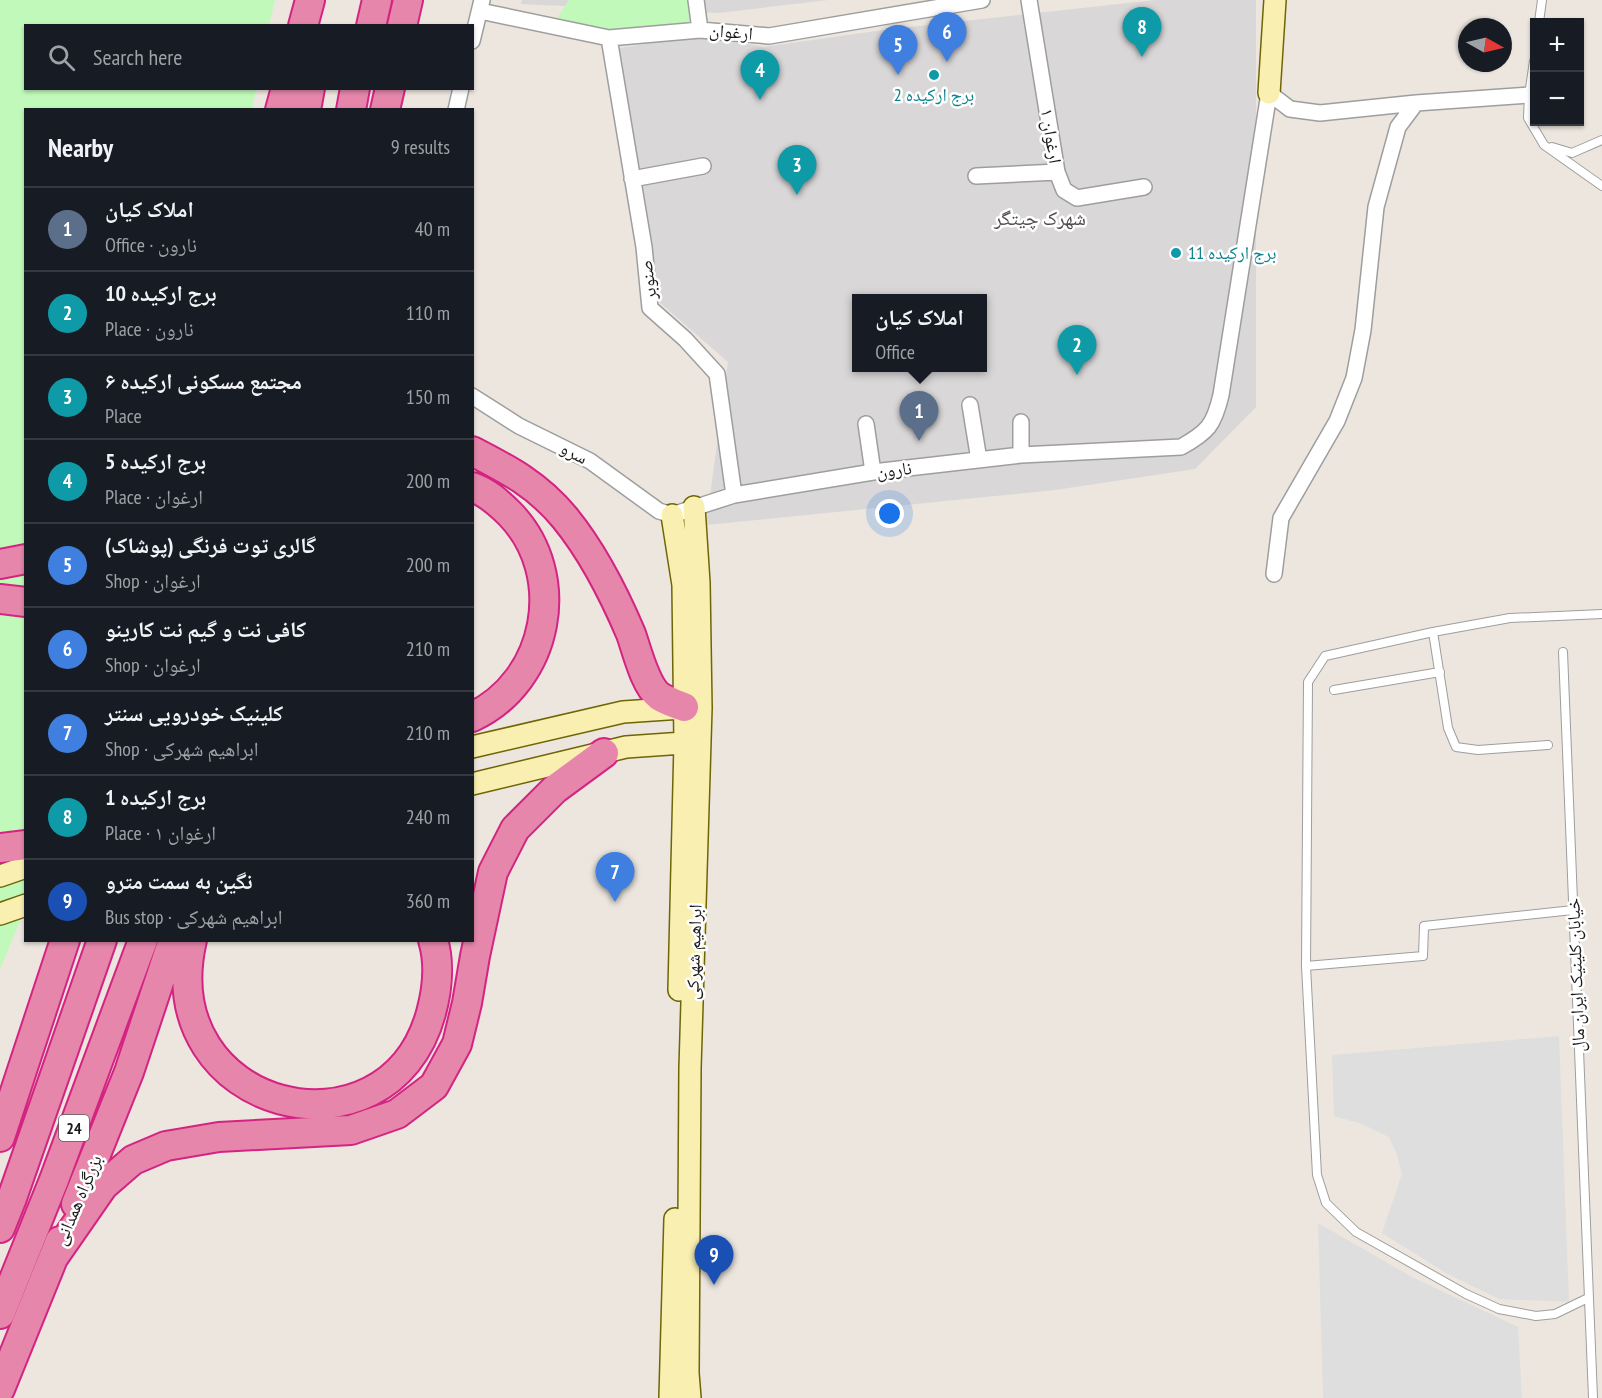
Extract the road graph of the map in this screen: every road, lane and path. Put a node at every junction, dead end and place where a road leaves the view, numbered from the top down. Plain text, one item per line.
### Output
1 (310, 0) edge
2 (329, 0) edge
3 (377, 0) edge
4 (408, 0) edge
5 (696, 0) edge
6 (982, 0) edge
7 (1029, 0) edge
8 (1275, 0) edge
9 (1542, 0) edge
10 (481, 5) edge
11 (1540, 18) edge
12 (304, 24) edge
13 (324, 24) edge
14 (371, 24) edge
15 (402, 24) edge
16 (700, 30) junction
17 (474, 33) edge
18 (609, 38) junction
19 (1532, 72) edge
20 (285, 90) edge
21 (310, 90) edge
22 (356, 90) edge
23 (390, 90) edge
24 (461, 90) edge
25 (1269, 93) junction
26 (1529, 96) junction
27 (1416, 103) junction
28 (281, 108) edge
29 (306, 108) edge
30 (351, 108) edge
31 (385, 108) edge
32 (456, 108) edge
33 (1602, 140) edge
34 (1544, 145) junction
35 (703, 166) dead end
36 (1057, 172) junction
37 (976, 176) dead end
38 (632, 179) junction
39 (1602, 186) edge
40 (1144, 188) dead end
41 (474, 397) edge
42 (970, 405) dead end
43 (1021, 422) dead end
44 (866, 424) dead end
45 (474, 453) edge
46 (1022, 455) junction
47 (979, 460) junction
48 (873, 472) junction
49 (474, 488) edge
50 (734, 495) junction
51 (694, 507) junction
52 (672, 515) junction
53 (24, 559) edge
54 (0, 564) edge
55 (1274, 574) dead end
56 (0, 599) edge
57 (24, 602) edge
58 (1602, 614) edge
59 (1433, 632) junction
60 (1563, 652) dead end
61 (1440, 672) junction
62 (1334, 690) dead end
63 (692, 708) junction
64 (652, 710) junction
65 (474, 716) edge
66 (692, 742) junction
67 (653, 745) junction
68 (1548, 745) dead end
69 (474, 747) edge
70 (604, 753) junction
71 (474, 784) edge
72 (24, 845) edge
73 (0, 848) edge
74 (24, 868) edge
75 (0, 876) edge
76 (24, 906) edge
77 (1573, 910) junction
78 (0, 914) edge
79 (64, 942) edge
80 (101, 942) edge
81 (142, 942) edge
82 (172, 942) edge
83 (192, 942) edge
84 (434, 942) edge
85 (1306, 966) junction
86 (19, 1083) junction
87 (0, 1120) edge
88 (0, 1137) edge
89 (0, 1228) edge
90 (53, 1258) junction
91 (1588, 1298) junction
92 (0, 1314) edge
93 (0, 1389) edge
94 (670, 1398) edge
95 (690, 1398) edge
96 (1593, 1398) edge

1 - 12 highway
2 - 13 highway
3 - 14 highway
4 - 15 highway
5 - 16 street
6 - 16 street, ارغوان
7 - 36 street, ارغوان ۱
8 - 25 main road
9 - 11 lane
10 - 17 street
10 - 18 street, ارغوان
16 - 18 street, ارغوان
18 - 38 street, صنوبر
19 - 26 lane
20 - 28 highway
21 - 29 highway
22 - 30 highway
23 - 31 highway
24 - 32 street
25 - 27 street
25 - 46 street, نارون
26 - 27 street
26 - 34 lane
27 - 55 street
33 - 34 lane
34 - 39 lane
35 - 38 street
36 - 37 street
36 - 40 street, ارغوان ۱
38 - 50 street, صنوبر
41 - 52 street, سرو
42 - 47 street
43 - 46 street
44 - 48 street
45 - 63 highway
46 - 47 street, نارون
47 - 48 street, نارون
48 - 50 street, نارون
49 - 65 highway
50 - 51 street, نارون
51 - 52 street, نارون
51 - 63 main road, ابراهیم شهرکی
52 - 63 main road, ابراهیم شهرکی
53 - 54 highway
56 - 57 highway
58 - 59 lane
59 - 61 lane
59 - 85 lane
60 - 77 lane, خیابان کلینیک ایران مال
61 - 62 lane
61 - 68 lane
63 - 64 main road
63 - 66 main road, ابراهیم شهرکی
64 - 67 main road
64 - 69 main road
66 - 67 main road
66 - 94 main road, ابراهیم شهرکی
66 - 95 main road, ابراهیم شهرکی
67 - 70 main road
70 - 71 main road
70 - 90 highway
72 - 73 highway
74 - 75 main road
76 - 78 main road
77 - 85 lane
77 - 91 lane, خیابان کلینیک ایران مال
79 - 86 highway
80 - 89 highway, 24
81 - 92 highway, بزرگراه همدانی / 24
82 - 90 highway, بزرگراه همدانی
83 - 84 highway
85 - 91 lane
86 - 87 highway
86 - 88 highway
90 - 93 highway, بزرگراه همدانی
91 - 96 lane, خیابان کلینیک ایران مال

